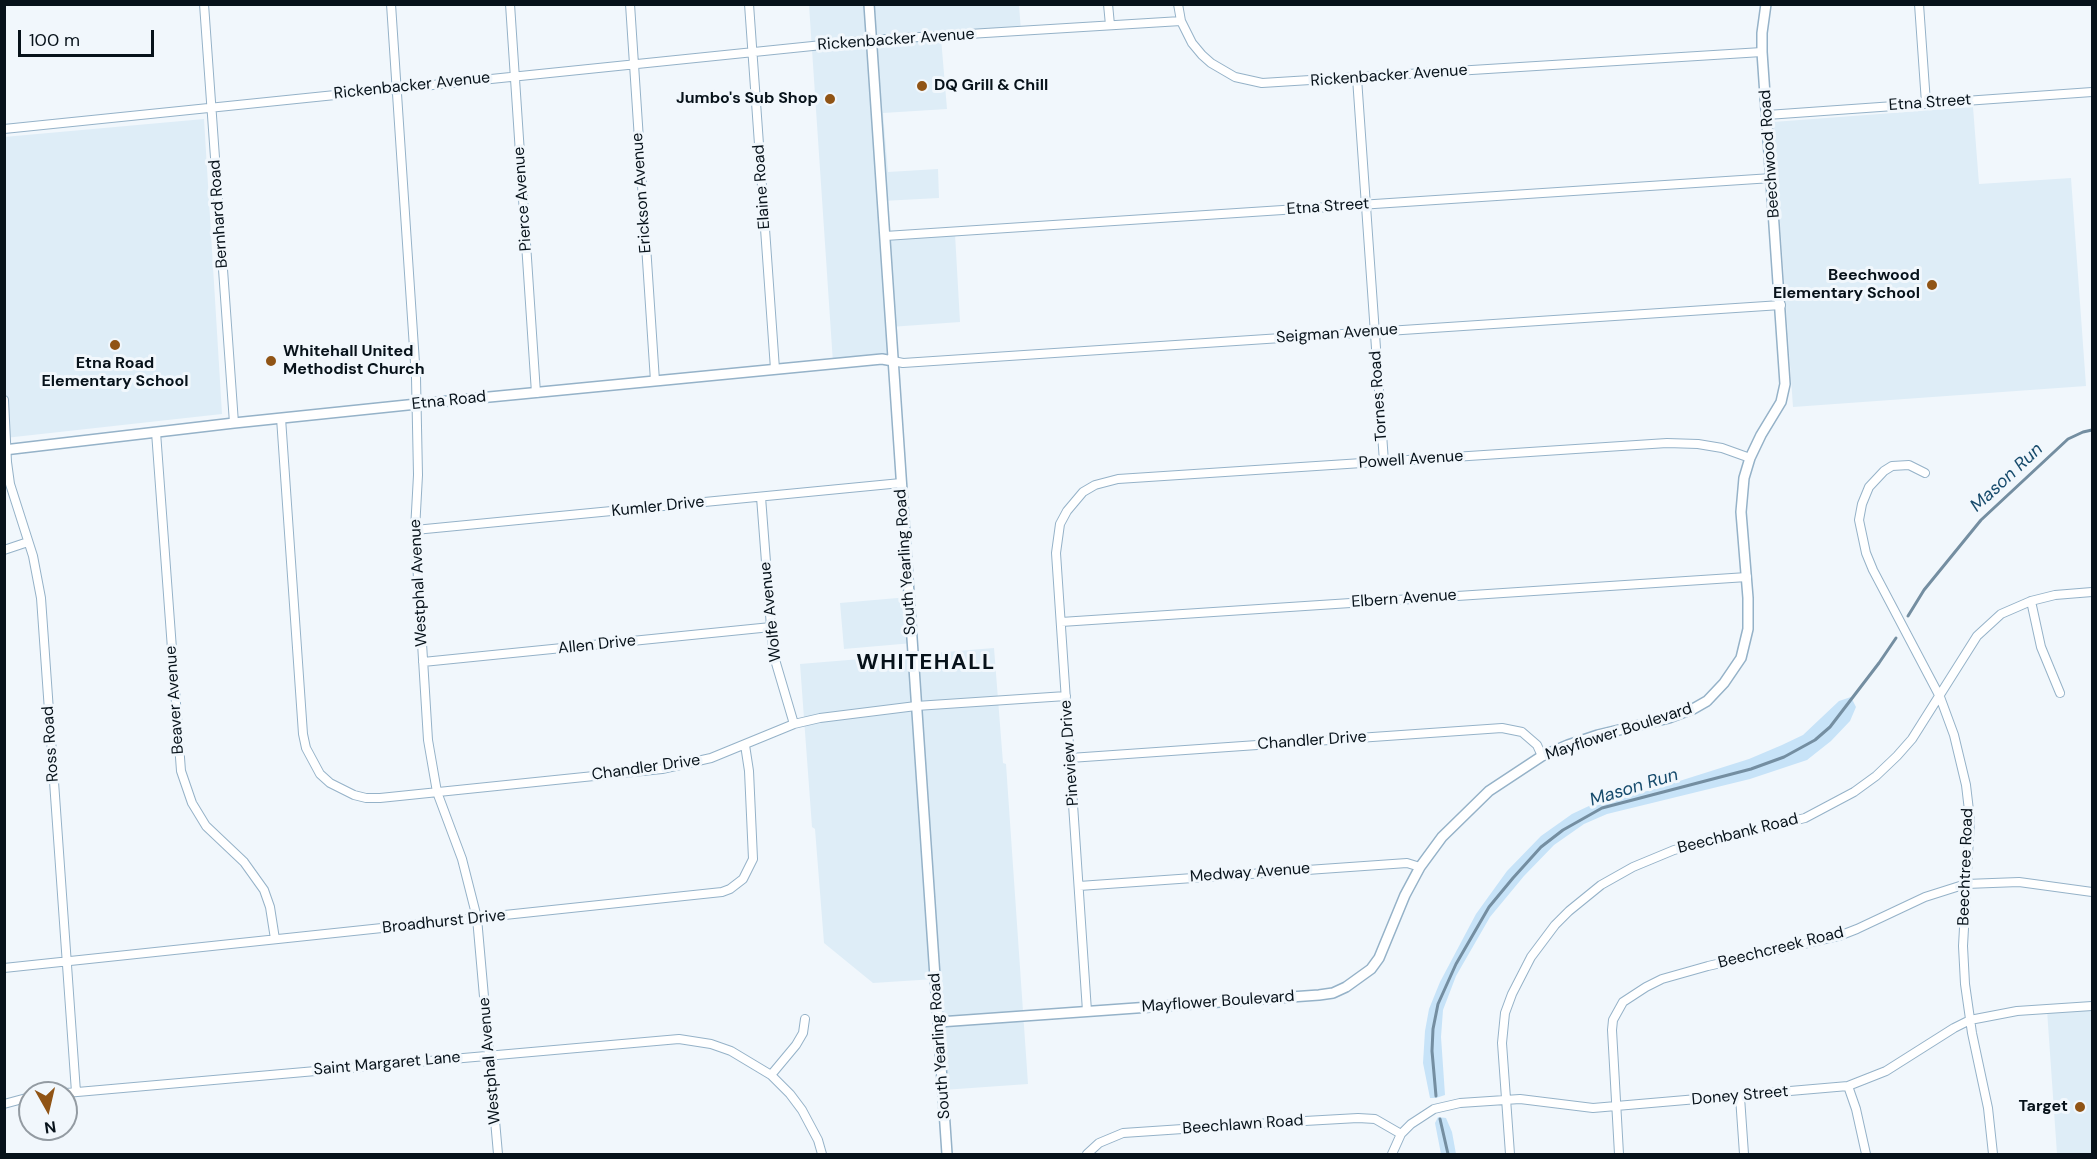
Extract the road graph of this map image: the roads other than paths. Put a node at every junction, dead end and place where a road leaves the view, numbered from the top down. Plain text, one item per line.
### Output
1 (204, 4) edge
2 (391, 4) edge
3 (510, 4) edge
4 (630, 4) edge
5 (749, 4) edge
6 (869, 4) edge
7 (1108, 4) edge
8 (1178, 4) edge
9 (1766, 4) edge
10 (1919, 4) edge
11 (1181, 21) junction
12 (1110, 25) junction
13 (871, 40) junction
14 (752, 52) junction
15 (1762, 52) junction
16 (634, 64) junction
17 (515, 76) junction
18 (1358, 78) junction
19 (397, 89) junction
20 (2092, 92) edge
21 (1926, 103) junction
22 (211, 107) junction
23 (1767, 115) junction
24 (4, 129) edge
25 (1772, 178) junction
26 (1365, 204) junction
27 (885, 236) junction
28 (1781, 305) junction
29 (1374, 332) junction
30 (893, 361) junction
31 (775, 369) junction
32 (655, 381) junction
33 (536, 393) junction
34 (4, 400) edge
35 (417, 404) junction
36 (281, 418) junction
37 (234, 423) junction
38 (156, 432) junction
39 (6, 450) edge
40 (1750, 458) junction
41 (1384, 462) junction
42 (1924, 473) dead end
43 (901, 483) junction
44 (761, 497) junction
45 (1076, 500) joint
46 (415, 530) junction
47 (28, 542) junction
48 (4, 550) edge
49 (1747, 576) junction
50 (2092, 592) edge
51 (2031, 601) junction
52 (1061, 622) junction
53 (771, 627) junction
54 (423, 662) junction
55 (2060, 693) dead end
56 (1066, 696) junction
57 (1940, 697) junction
58 (916, 706) junction
59 (794, 724) junction
60 (745, 746) junction
61 (1542, 756) junction
62 (1070, 758) junction
63 (436, 792) junction
64 (1420, 867) junction
65 (1966, 884) junction
66 (1079, 886) junction
67 (2092, 892) edge
68 (477, 918) junction
69 (275, 939) junction
70 (66, 962) junction
71 (4, 968) edge
72 (2092, 1006) edge
73 (1088, 1011) junction
74 (804, 1019) dead end
75 (1970, 1020) junction
76 (939, 1022) junction
77 (490, 1055) junction
78 (771, 1076) junction
79 (75, 1081) edge
80 (1848, 1086) junction
81 (78, 1092) edge
82 (1740, 1096) junction
83 (1507, 1100) junction
84 (1616, 1106) junction
85 (1401, 1134) junction
86 (498, 1155) edge
87 (822, 1155) edge
88 (947, 1155) edge
89 (1087, 1155) edge
90 (1392, 1155) edge
91 (1510, 1155) edge
92 (1619, 1155) edge
93 (1744, 1155) edge
94 (1866, 1155) edge
95 (1993, 1155) edge

1 - 22 street, Bernhard Road
2 - 19 street, Westphal Avenue
3 - 17 street, Pierce Avenue
4 - 16 street, Erickson Avenue
5 - 14 street, Elaine Road
6 - 13 street, South Yearling Road
7 - 12 street
8 - 11 street
9 - 15 street, Beechwood Road
10 - 21 street
11 - 12 street, Rickenbacker Avenue
11 - 18 street, Rickenbacker Avenue
12 - 13 street, Rickenbacker Avenue
13 - 14 street, Rickenbacker Avenue
13 - 27 street, South Yearling Road
14 - 16 street, Rickenbacker Avenue
14 - 31 street, Elaine Road
15 - 18 street, Rickenbacker Avenue
15 - 23 street, Beechwood Road
16 - 17 street, Rickenbacker Avenue
16 - 32 street, Erickson Avenue
17 - 19 street, Rickenbacker Avenue
17 - 33 street, Pierce Avenue
18 - 26 street, Tornes Road
19 - 22 street, Rickenbacker Avenue
19 - 35 street, Westphal Avenue
20 - 21 street, Etna Street
21 - 23 street, Etna Street
22 - 24 street, Rickenbacker Avenue
22 - 37 street, Bernhard Road
23 - 25 street, Beechwood Road
25 - 26 street, Etna Street
25 - 28 street, Beechwood Road
26 - 27 street, Etna Street
26 - 29 street, Tornes Road
27 - 30 street, South Yearling Road
28 - 29 street, Seigman Avenue
28 - 40 street, Mayflower Boulevard
29 - 30 street, Seigman Avenue
29 - 41 street, Tornes Road
30 - 31 street, Etna Road
30 - 43 street, South Yearling Road
31 - 32 street, Etna Road
32 - 33 street, Etna Road
33 - 35 street, Etna Road
34 - 39 street, Ross Road
35 - 36 street, Etna Road
35 - 46 street, Westphal Avenue
36 - 37 street, Etna Road
36 - 63 street, Chandler Drive
37 - 38 street, Etna Road
38 - 39 street, Etna Road
38 - 69 street, Beaver Avenue
39 - 47 street, Ross Road
40 - 41 street, Powell Avenue
40 - 49 street, Mayflower Boulevard
41 - 45 street, Powell Avenue
42 - 57 street, Beechtree Road
43 - 44 street, Kumler Drive
43 - 58 street, South Yearling Road
44 - 46 street, Kumler Drive
44 - 53 street, Wolfe Avenue
45 - 52 street, Pineview Drive
46 - 54 street, Westphal Avenue
47 - 48 street
47 - 70 street, Ross Road
49 - 52 street, Elbern Avenue
49 - 61 street, Mayflower Boulevard
50 - 51 street, Beechbank Road
51 - 55 street
51 - 57 street, Beechbank Road
52 - 56 street, Pineview Drive
53 - 54 street, Allen Drive
53 - 59 street, Wolfe Avenue
54 - 63 street, Westphal Avenue
56 - 58 street, Chandler Drive
56 - 62 street, Pineview Drive
57 - 65 street, Beechtree Road
57 - 83 street, Beechbank Road
58 - 59 street, Chandler Drive
58 - 76 street, South Yearling Road
59 - 60 street, Chandler Drive
60 - 63 street, Chandler Drive
60 - 68 street, Broadhurst Drive
61 - 62 street, Chandler Drive
61 - 64 street, Mayflower Boulevard
62 - 66 street, Pineview Drive
63 - 68 street, Westphal Avenue
64 - 66 street, Medway Avenue
64 - 73 street, Mayflower Boulevard
65 - 67 street, Beechcreek Road
65 - 75 street, Beechtree Road
65 - 84 street, Beechcreek Road
66 - 73 street, Pineview Drive
68 - 69 street, Broadhurst Drive
68 - 77 street, Westphal Avenue
69 - 70 street, Broadhurst Drive
70 - 71 street, Broadhurst Drive
70 - 79 street, Ross Road
72 - 75 street, Doney Street
73 - 76 street, Mayflower Boulevard
74 - 78 street
75 - 80 street, Doney Street
75 - 95 street, Beechtree Road
76 - 88 street, South Yearling Road
77 - 78 street, Saint Margaret Lane
77 - 81 street, Saint Margaret Lane
77 - 86 street, Westphal Avenue
78 - 87 street, Saint Margaret Lane
80 - 82 street, Doney Street
80 - 94 street
82 - 84 street, Doney Street
82 - 93 street
83 - 84 street, Doney Street
83 - 85 street, Doney Street
83 - 91 street, Beechbank Road
84 - 92 street, Beechcreek Road
85 - 89 street, Beechlawn Road
85 - 90 street, Doney Street

